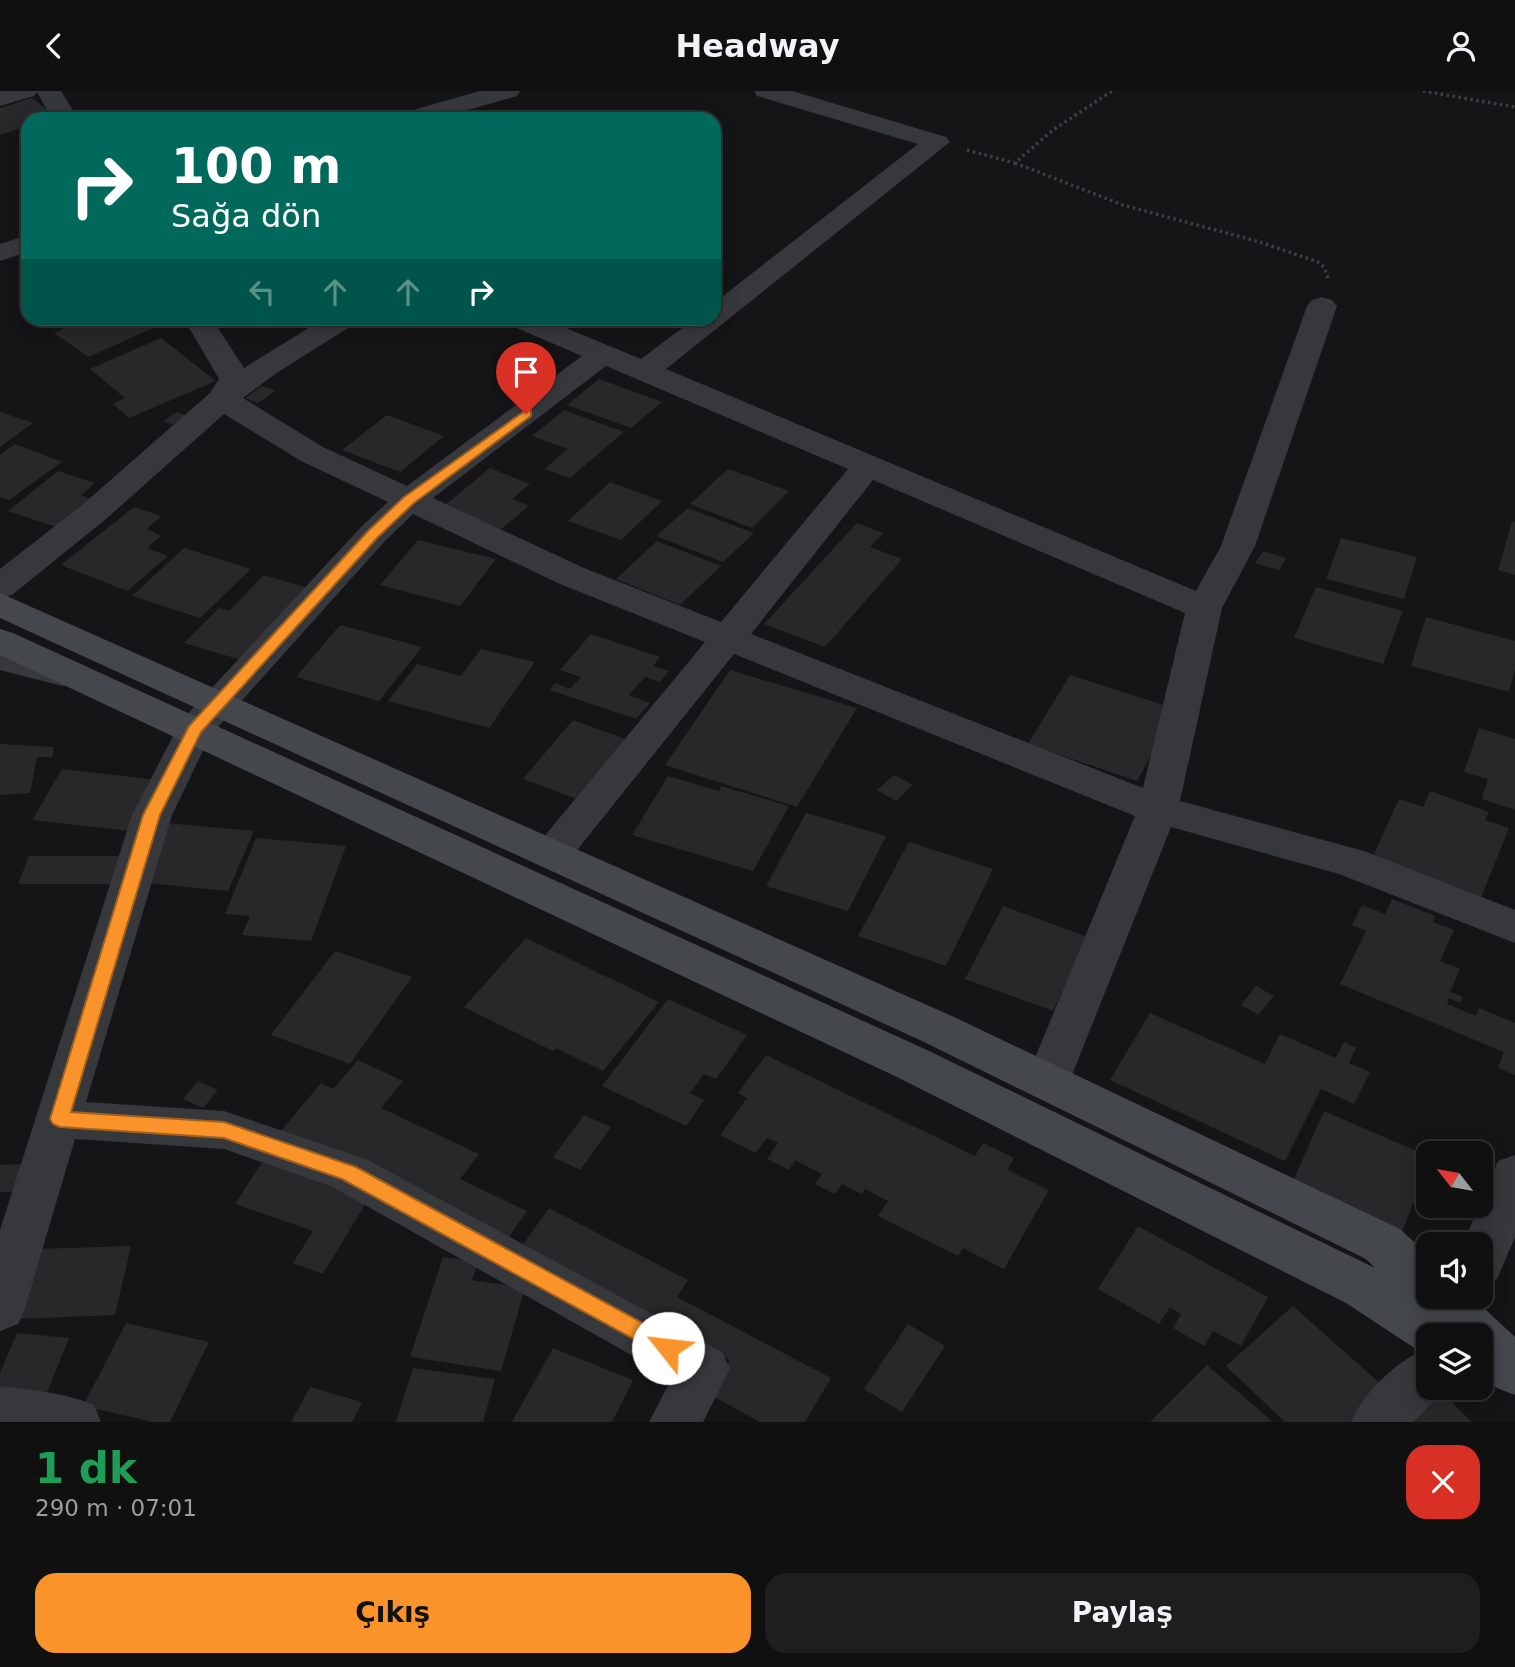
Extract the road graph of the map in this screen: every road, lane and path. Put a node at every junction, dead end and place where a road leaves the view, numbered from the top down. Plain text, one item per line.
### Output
1 (24, 91) edge
2 (49, 91) edge
3 (508, 91) edge
4 (766, 91) edge
5 (1112, 91) edge
6 (1423, 91) edge
7 (0, 99) edge
8 (1515, 107) edge
9 (61, 112) edge
10 (433, 112) edge
11 (937, 142) junction
12 (1015, 163) junction
13 (21, 246) edge
14 (0, 254) edge
15 (1321, 306) joint
16 (721, 312) edge
17 (203, 326) edge
18 (332, 326) edge
19 (536, 326) edge
20 (703, 326) edge
21 (601, 355) junction
22 (643, 372) junction
23 (222, 399) junction
24 (867, 467) junction
25 (409, 500) junction
26 (0, 587) edge
27 (0, 604) edge
28 (1204, 608) junction
29 (728, 638) junction
30 (0, 641) edge
31 (0, 658) edge
32 (92, 682) junction
33 (206, 715) junction
34 (1158, 809) junction
35 (552, 853) junction
36 (1515, 927) edge
37 (1048, 1082) junction
38 (60, 1119) junction
39 (1515, 1175) edge
40 (1493, 1232) edge
41 (0, 1308) edge
42 (1456, 1315) edge
43 (1515, 1371) edge
44 (1493, 1373) edge
45 (1416, 1384) edge
46 (1515, 1387) edge
47 (0, 1411) edge
48 (75, 1422) edge
49 (675, 1422) edge
50 (1377, 1422) edge

1 - 7 street
2 - 9 street
3 - 10 street
4 - 11 street
5 - 12 path
6 - 8 path
11 - 12 path
11 - 16 street
12 - 15 path
13 - 14 street
15 - 28 street
17 - 23 street
18 - 23 street
19 - 21 street
20 - 22 street
21 - 22 street
21 - 25 street
22 - 24 street
23 - 25 street
23 - 26 street
24 - 28 street
24 - 29 street
25 - 29 street
25 - 33 street
27 - 33 street
28 - 34 street
29 - 34 street
29 - 35 street
30 - 32 street
31 - 32 street
32 - 33 street
33 - 35 street
33 - 38 street
33 - 42 street
34 - 36 street
34 - 37 street
35 - 37 street
37 - 42 street
38 - 41 street
38 - 49 street
39 - 40 street
42 - 43 street
44 - 46 street
45 - 50 street
47 - 48 street

